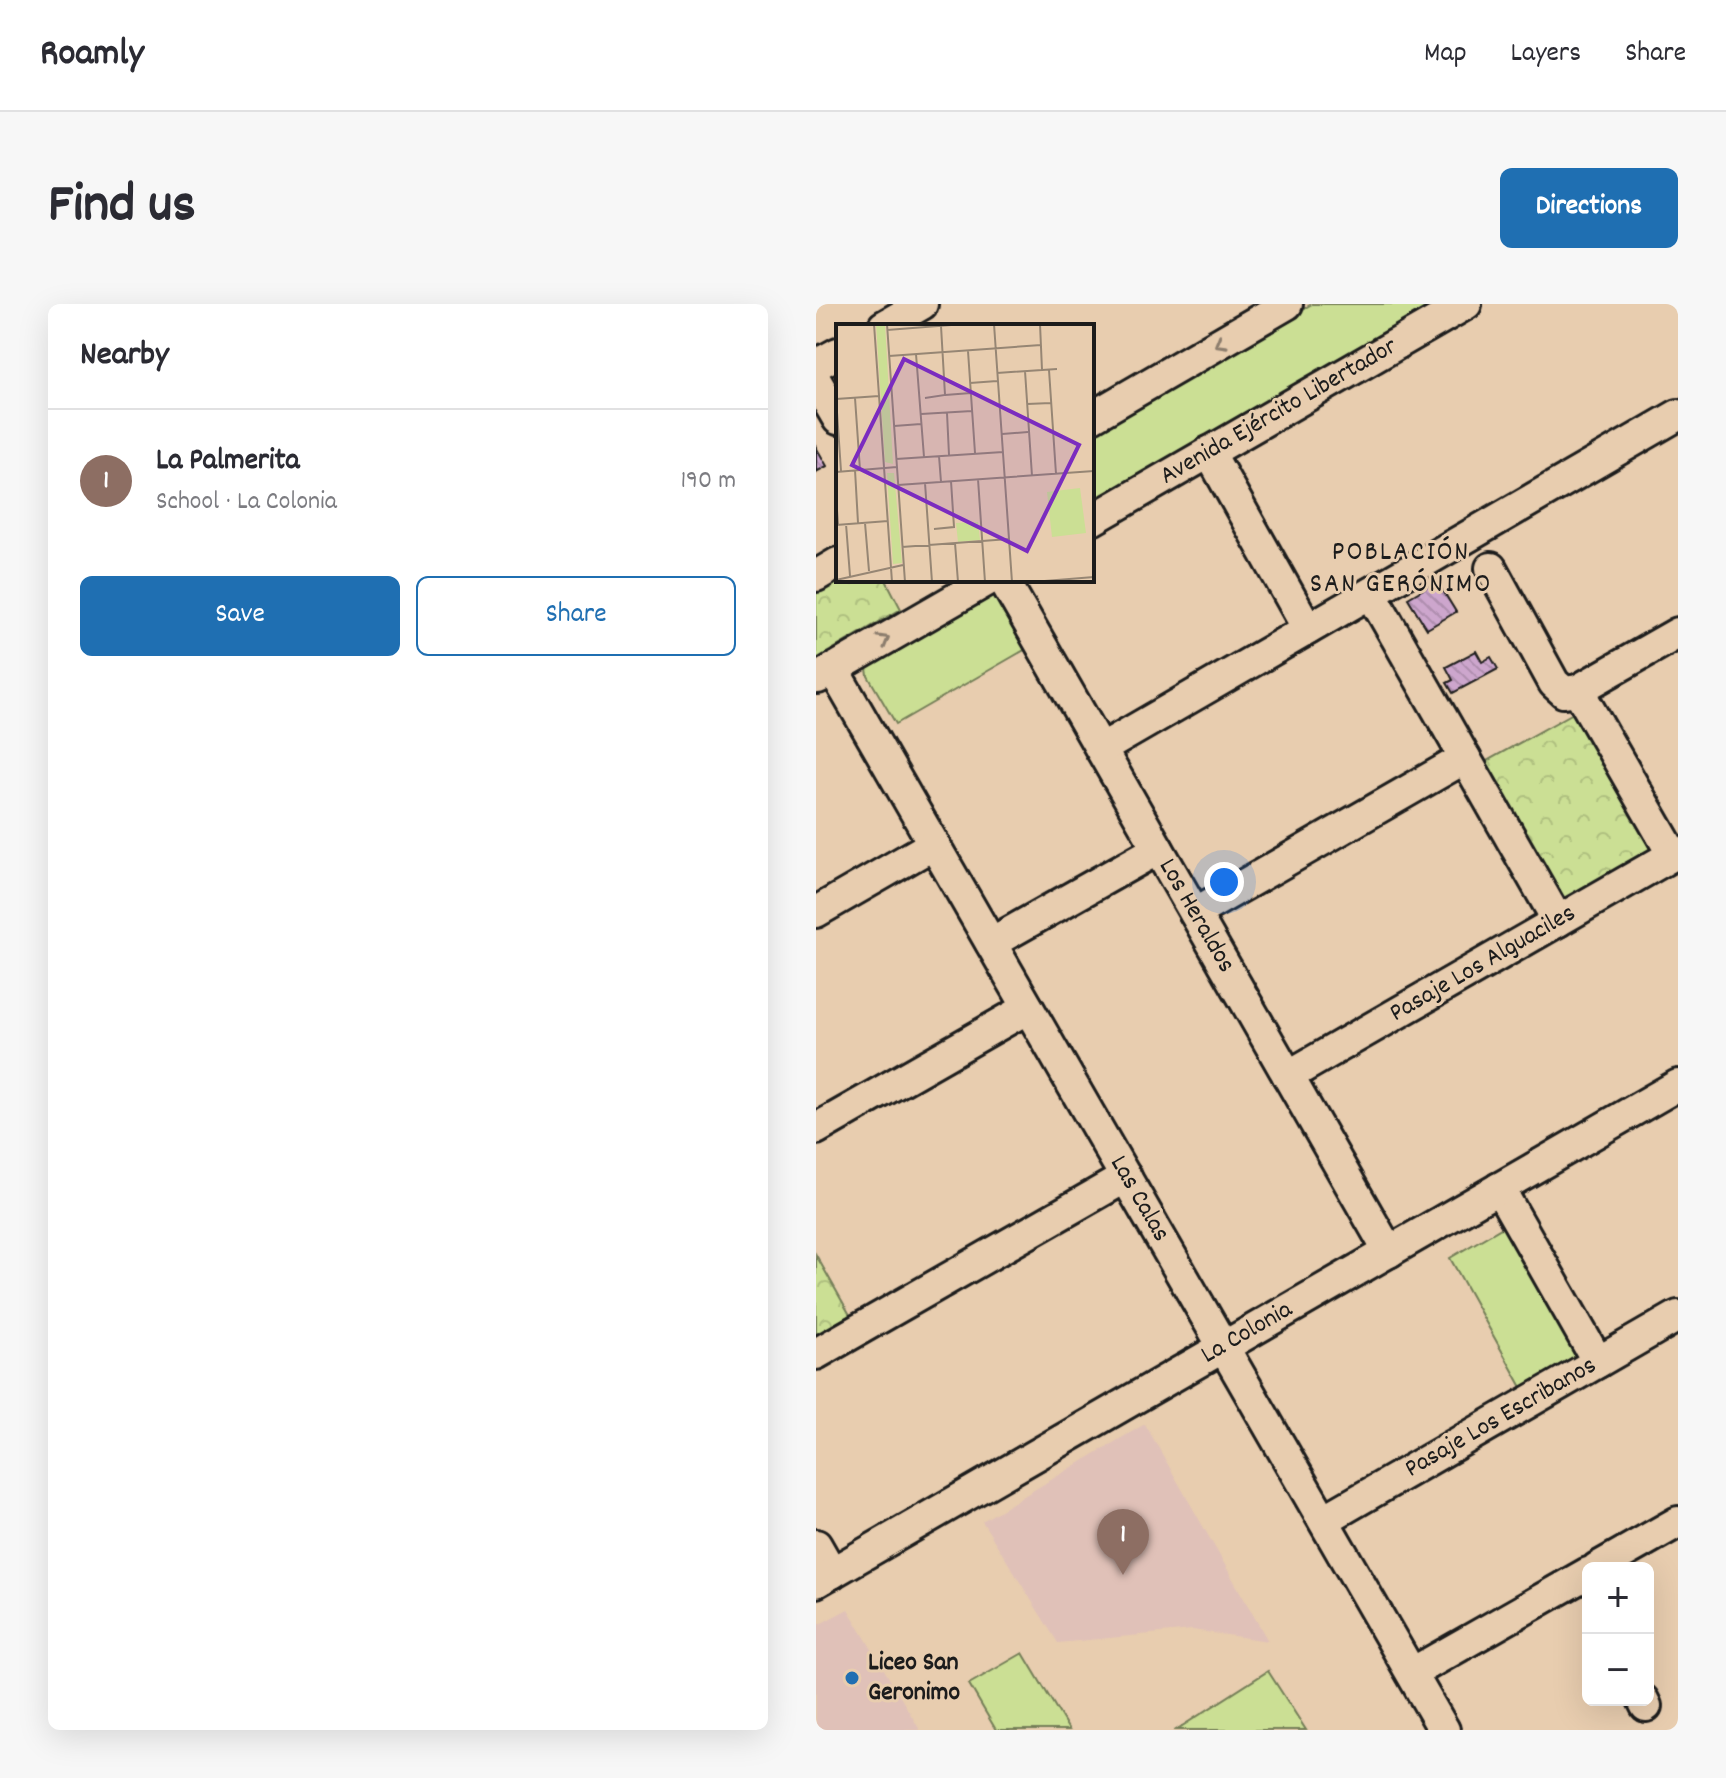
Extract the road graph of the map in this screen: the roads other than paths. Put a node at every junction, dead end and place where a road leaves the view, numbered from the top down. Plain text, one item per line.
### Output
1 (922, 304) edge
2 (1287, 304) edge
3 (1466, 304) edge
4 (887, 324) edge
5 (836, 354) edge
6 (816, 365) edge
7 (816, 381) edge
8 (1678, 415) edge
9 (836, 416) edge
10 (1094, 416) edge
11 (1209, 452) junction
12 (1094, 519) edge
13 (836, 564) edge
14 (1491, 568) dead end
15 (816, 576) edge
16 (980, 582) edge
17 (1005, 582) edge
18 (938, 592) edge
19 (1371, 593) junction
20 (1308, 629) junction
21 (1678, 633) edge
22 (824, 674) edge
23 (1578, 690) junction
24 (1101, 749) junction
25 (1465, 758) junction
26 (934, 844) junction
27 (1158, 849) junction
28 (1676, 854) edge
29 (816, 912) edge
30 (1195, 913) junction
31 (1558, 921) junction
32 (991, 943) junction
33 (1028, 1008) junction
34 (1288, 1076) junction
35 (1678, 1085) edge
36 (816, 1129) edge
37 (1126, 1177) junction
38 (1499, 1188) junction
39 (1389, 1252) junction
40 (1678, 1316) edge
41 (1224, 1346) junction
42 (816, 1354) edge
43 (1598, 1362) junction
44 (1324, 1520) junction
45 (1678, 1522) edge
46 (816, 1545) edge
47 (1616, 1562) edge
48 (824, 1577) edge
49 (1582, 1584) edge
50 (1412, 1673) junction
51 (1444, 1730) edge

1 - 4 street
2 -> 10 street
3 - 11 street, Avenida Ejército Libertador
5 - 6 street
7 - 9 street
8 - 19 street
11 - 12 street, Avenida Ejército Libertador
11 - 20 street
13 - 15 street
14 - 23 street
16 - 18 street
17 - 24 street, Los Heraldos
22 -> 18 street
19 - 20 street
19 - 25 street
20 - 24 street
21 - 23 street
22 - 26 street, Las Calas
23 - 28 street
24 - 27 street, Los Heraldos
25 - 30 street
25 - 31 street
26 - 29 street
26 - 32 street, Las Calas
27 - 30 street, Los Heraldos
27 - 32 street
28 - 31 street, Pasaje Los Alguaciles
30 - 34 street, Los Heraldos
31 - 34 street, Pasaje Los Alguaciles
32 - 33 street, Las Calas
33 - 36 street
33 - 37 street, Las Calas
34 - 39 street, Los Heraldos
35 - 38 street, La Colonia
37 - 41 street, Las Calas
37 - 42 street
38 - 39 street, La Colonia
38 - 43 street
39 - 41 street, La Colonia
40 - 43 street, Pasaje Los Escribanos
41 - 44 street, Las Calas
41 - 48 street, La Colonia
43 - 44 street, Pasaje Los Escribanos
44 - 50 street, Las Calas
45 - 47 street
46 - 48 street
49 - 50 street
50 - 51 street, Las Calas

